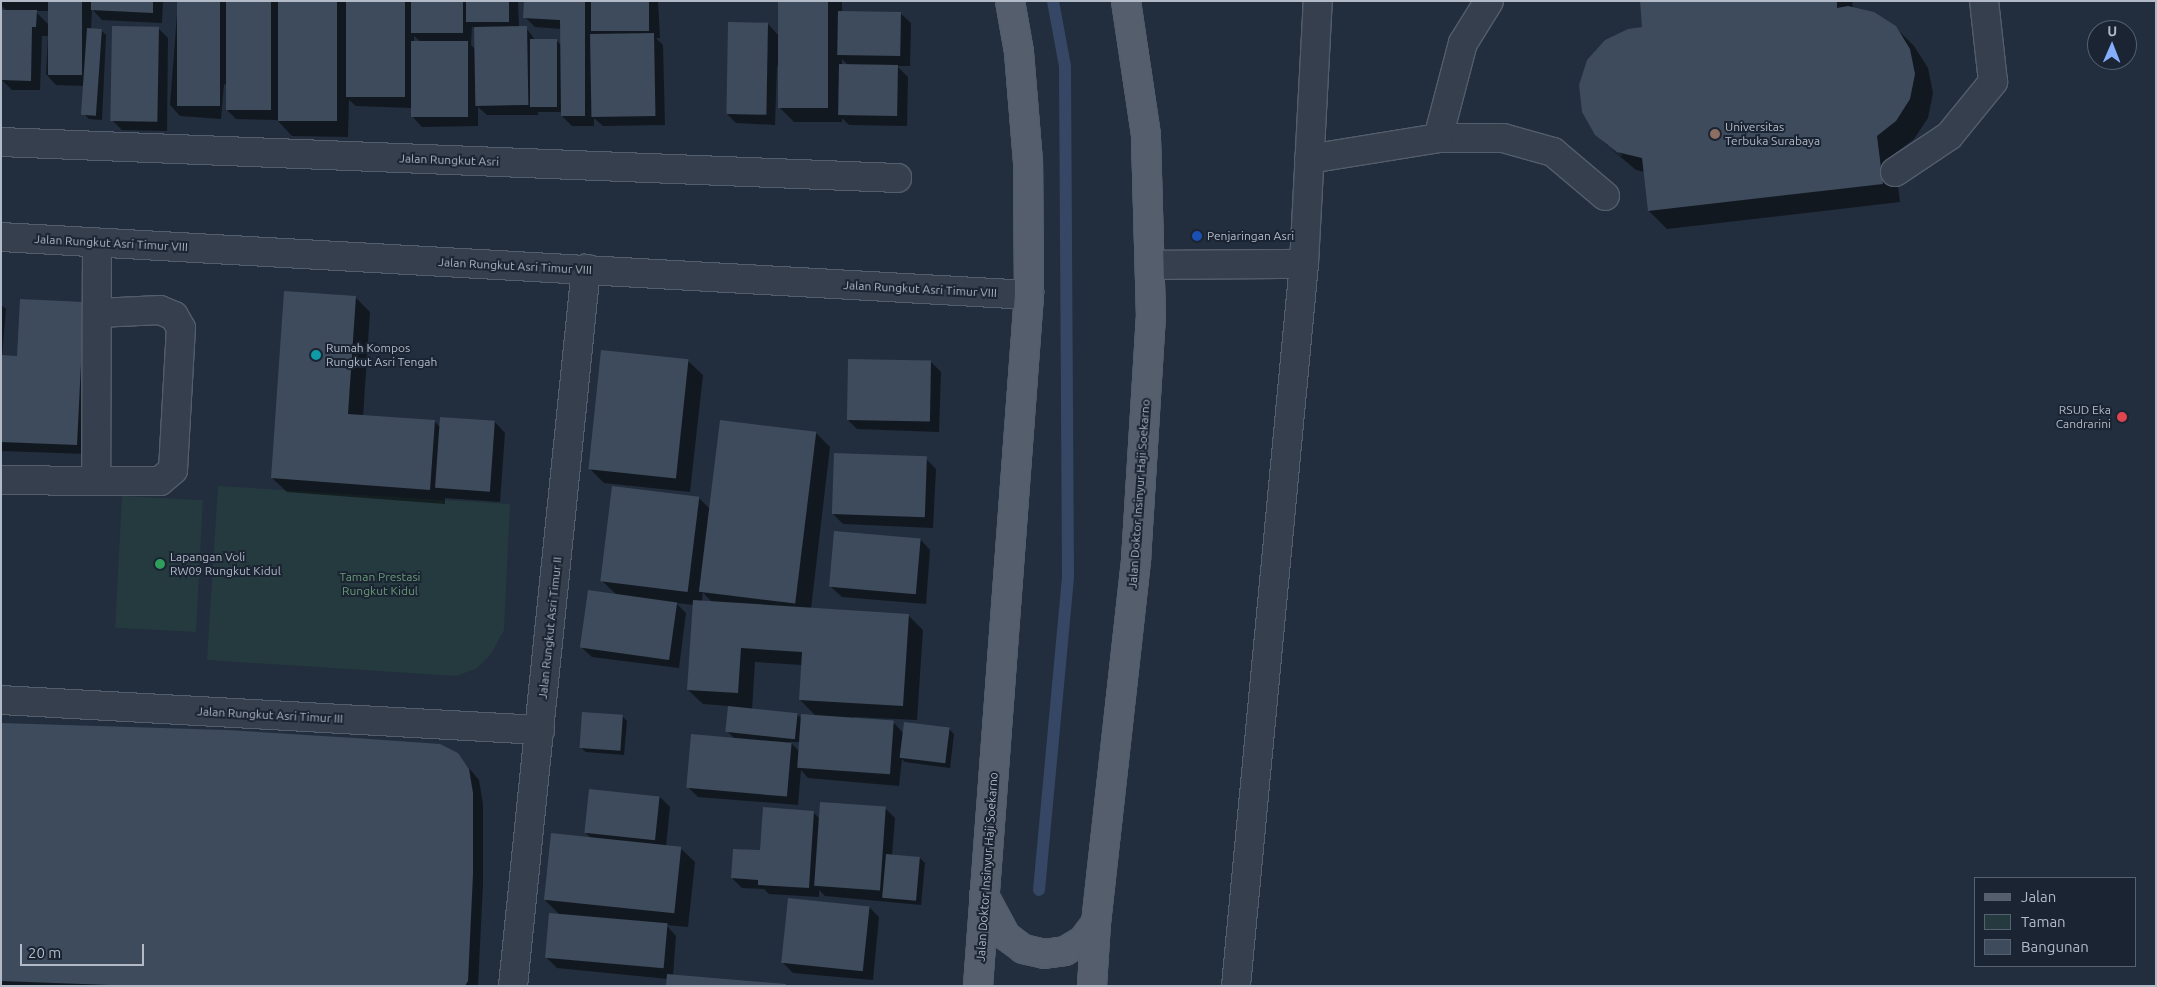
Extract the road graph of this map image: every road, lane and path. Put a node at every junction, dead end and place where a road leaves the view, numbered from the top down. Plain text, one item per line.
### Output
1 (1010, 1) edge
2 (1126, 1) edge
3 (1318, 1) edge
4 (1489, 1) edge
5 (1984, 1) edge
6 (1438, 138) junction
7 (1, 142) edge
8 (1309, 159) junction
9 (1895, 172) dead end
10 (897, 178) dead end
11 (1605, 196) dead end
12 (1, 237) edge
13 (98, 243) junction
14 (1304, 264) junction
15 (1150, 266) junction
16 (586, 269) junction
17 (1029, 295) junction
18 (98, 313) junction
19 (1, 480) edge
20 (96, 481) junction
21 (1, 700) edge
22 (540, 730) junction
23 (984, 895) junction
24 (1096, 924) junction
25 (513, 986) edge
26 (978, 986) edge
27 (1092, 986) edge
28 (1236, 986) edge

1 - 17 main road, Jalan Doktor Insinyur Haji Soekarno
2 - 15 main road, Jalan Doktor Insinyur Haji Soekarno
3 - 8 street
4 - 6 street
5 - 9 street
6 - 8 street
6 - 11 street
7 - 10 street, Jalan Rungkut Asri
8 - 14 street
12 - 13 street, Jalan Rungkut Asri Timur VIII
13 - 16 street, Jalan Rungkut Asri Timur VIII
13 - 18 street
14 - 15 street
14 - 28 street
15 - 24 main road, Jalan Doktor Insinyur Haji Soekarno
16 - 17 street, Jalan Rungkut Asri Timur VIII
16 - 22 street, Jalan Rungkut Asri Timur II
17 - 23 main road, Jalan Doktor Insinyur Haji Soekarno
18 - 20 street
18 - 20 street
19 - 20 street
21 - 22 street, Jalan Rungkut Asri Timur III
22 - 25 street, Jalan Rungkut Asri Timur II
23 - 24 main road
23 - 26 main road, Jalan Doktor Insinyur Haji Soekarno
24 - 27 main road, Jalan Doktor Insinyur Haji Soekarno

